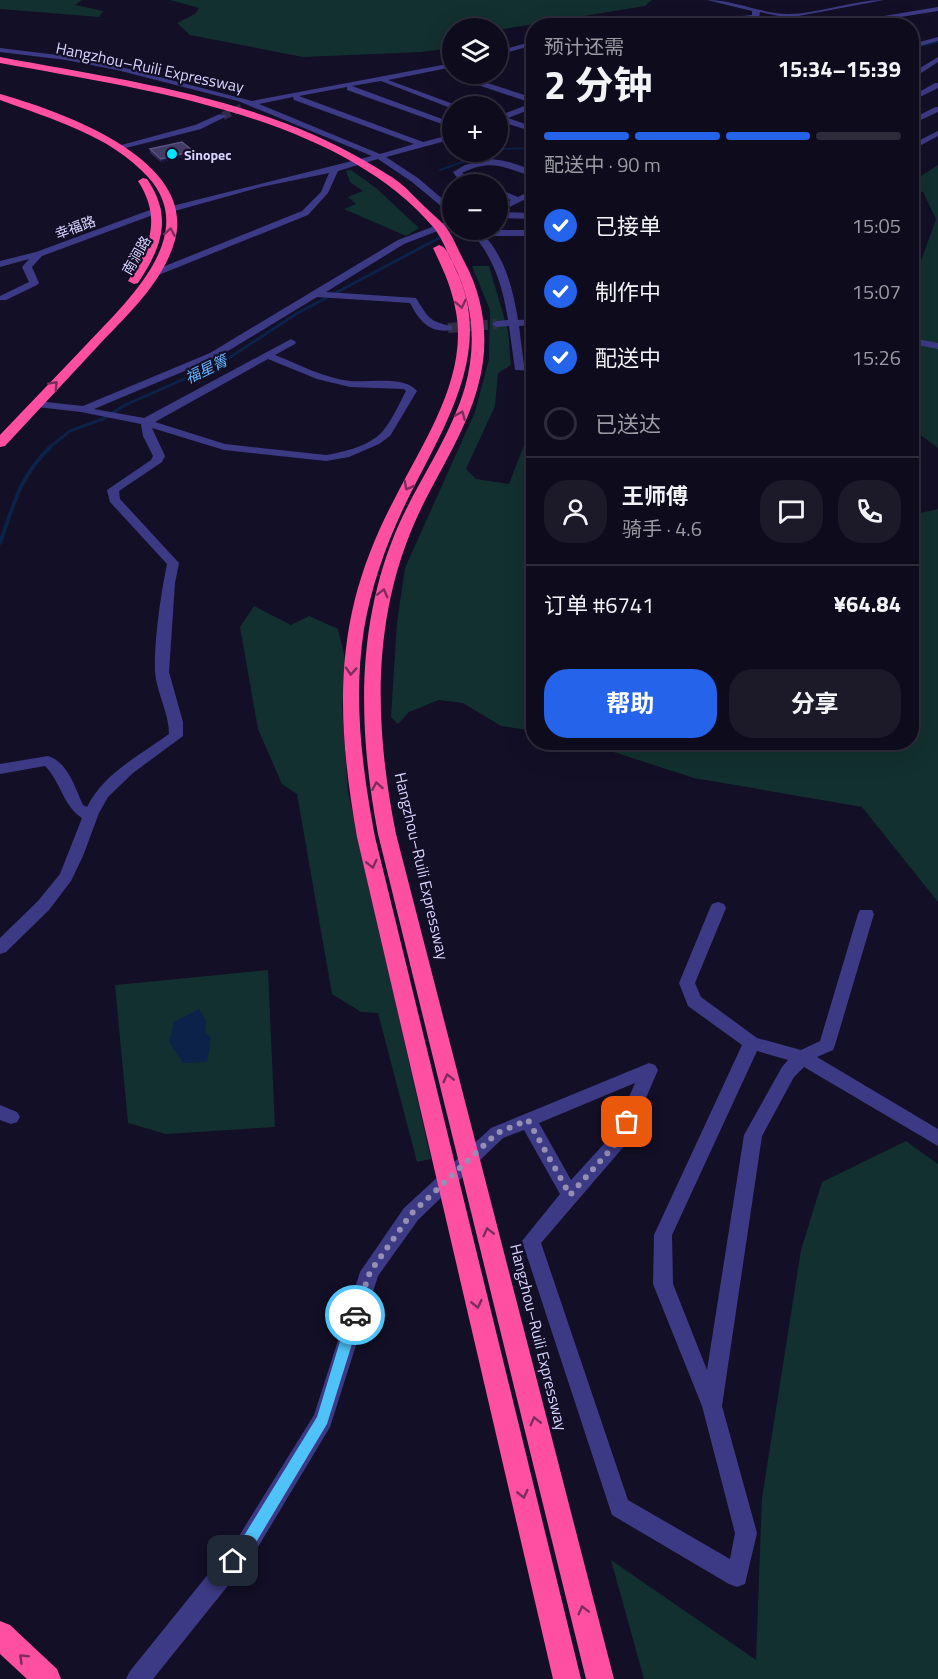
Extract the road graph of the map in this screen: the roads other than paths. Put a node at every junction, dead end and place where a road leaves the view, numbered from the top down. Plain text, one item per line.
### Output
1 (710, 0) edge
2 (881, 0) edge
3 (938, 9) edge
4 (756, 10) junction
5 (912, 12) junction
6 (739, 18) edge
7 (876, 18) edge
8 (938, 18) edge
9 (938, 39) edge
10 (919, 44) edge
11 (526, 45) edge
12 (0, 50) edge
13 (508, 50) edge
14 (938, 59) edge
15 (0, 60) edge
16 (0, 65) edge
17 (442, 67) edge
18 (919, 72) edge
19 (386, 81) dead end
20 (483, 84) edge
21 (938, 85) edge
22 (350, 88) dead end
23 (919, 95) edge
24 (0, 97) edge
25 (297, 98) dead end
26 (526, 100) edge
27 (252, 103) junction
28 (442, 103) edge
29 (0, 104) edge
30 (526, 106) edge
31 (243, 107) tunnel mouth
32 (938, 109) edge
33 (508, 114) edge
34 (223, 116) tunnel mouth
35 (919, 118) edge
36 (508, 121) edge
37 (442, 122) edge
38 (526, 127) edge
39 (938, 133) edge
40 (442, 139) edge
41 (919, 143) edge
42 (422, 144) junction
43 (118, 147) junction
44 (379, 156) junction
45 (354, 163) junction
46 (334, 168) junction
47 (526, 171) edge
48 (458, 174) edge
49 (508, 196) edge
50 (526, 196) edge
51 (518, 200) junction
52 (442, 203) edge
53 (508, 205) edge
54 (171, 209) junction
55 (158, 210) junction
56 (508, 215) edge
57 (526, 216) edge
58 (442, 226) edge
59 (508, 233) edge
60 (526, 233) edge
61 (484, 240) edge
62 (446, 248) junction
63 (39, 254) junction
64 (0, 264) edge
65 (153, 274) junction
66 (322, 294) junction
67 (3, 298) dead end
68 (526, 323) edge
69 (497, 324) tunnel mouth
70 (514, 324) junction
71 (448, 328) tunnel mouth
72 (291, 342) dead end
73 (919, 342) edge
74 (938, 346) edge
75 (267, 355) junction
76 (526, 368) edge
77 (22, 402) junction
78 (37, 404) junction
79 (84, 409) junction
80 (146, 422) junction
81 (0, 425) edge
82 (0, 443) edge
83 (0, 769) edge
84 (90, 816) junction
85 (718, 908) dead end
86 (866, 914) dead end
87 (0, 948) edge
88 (752, 1043) junction
89 (802, 1057) junction
90 (528, 1120) junction
91 (938, 1138) edge
92 (570, 1195) junction
93 (712, 1406) junction
94 (0, 1635) edge
95 (598, 1673) edge
96 (567, 1678) edge
97 (48, 1679) edge
98 (138, 1679) edge

1 - 4 street
2 - 4 street
3 - 5 street
4 - 6 street
5 - 7 street
5 - 8 street
9 - 10 street
11 - 13 street
12 - 27 street
14 - 18 street
15 - 45 highway, Hangzhou–Ruili Expressway
16 - 45 highway, Hangzhou–Ruili Expressway
17 - 27 street
19 - 28 street
20 - 26 street
21 - 23 street
22 - 37 street
24 - 43 highway
25 - 42 street
27 - 31 street
27 - 44 street
29 - 55 highway
30 - 33 street
32 - 35 street
34 - 43 street
36 - 38 street
39 - 41 street
40 - 42 street
42 - 44 street
43 - 54 highway
44 - 46 street
44 - 52 street
45 - 62 highway, Hangzhou–Ruili Expressway
46 - 54 street
46 - 65 street
47 - 48 street
49 - 51 street
50 - 51 street
51 - 53 street
65 -> 54 highway, 南涧路
55 - 63 street, 幸福路
55 - 77 highway, 南涧路
56 - 57 street
58 - 66 street
59 - 60 street
61 - 70 street
95 -> 62 highway, Hangzhou–Ruili Expressway
62 -> 96 highway, Hangzhou–Ruili Expressway
63 - 64 street, 幸福路
63 - 67 street
78 -> 65 highway, 南涧路
66 - 71 street
66 - 79 street
68 - 70 street
69 - 70 street
70 - 76 street
72 - 75 street
73 - 74 street
75 - 80 street
75 - 80 street
77 - 78 highway
77 - 81 highway, 南涧路
78 - 79 street
78 - 82 highway, 南涧路
79 - 80 street
80 - 84 street
83 - 84 street
84 - 87 street
85 - 88 street
86 - 89 street
88 - 89 street
88 - 93 street
89 - 91 street
89 - 93 street
90 - 92 street
90 - 92 street
90 - 98 street
92 - 93 street
97 -> 94 highway

